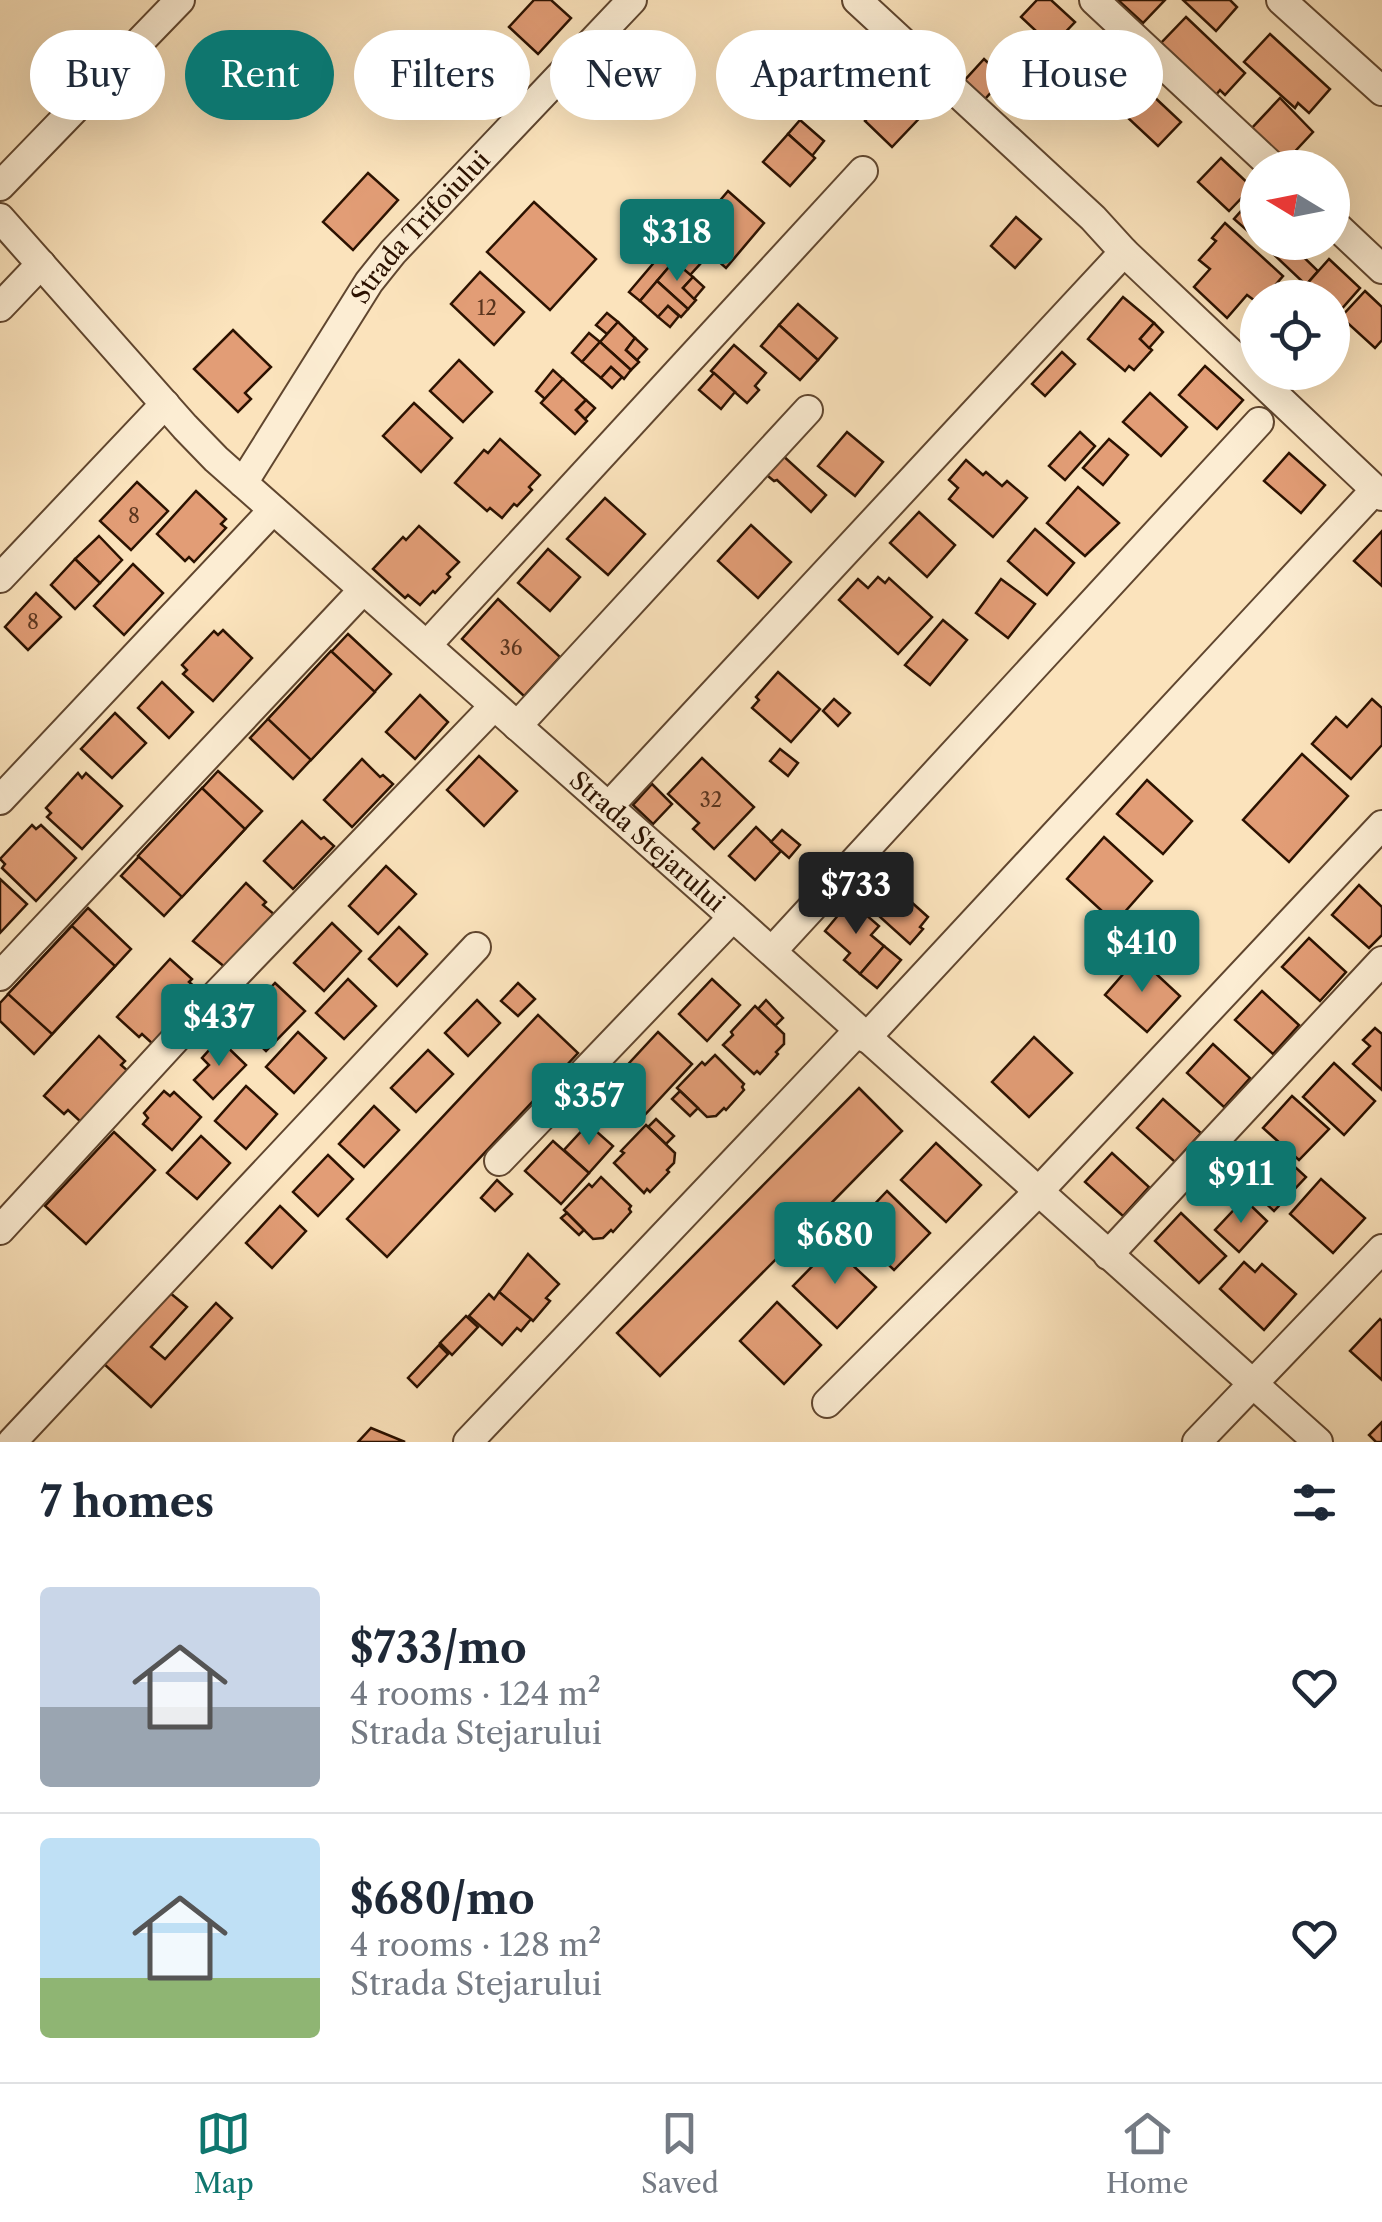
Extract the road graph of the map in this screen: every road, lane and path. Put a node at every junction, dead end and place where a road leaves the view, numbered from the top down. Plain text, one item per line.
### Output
1 (180, 0) edge
2 (632, 0) edge
3 (857, 0) edge
4 (1094, 0) edge
5 (1281, 0) edge
6 (1382, 91) edge
7 (1255, 150) edge
8 (863, 171) dead end
9 (0, 186) edge
10 (0, 218) edge
11 (1350, 239) edge
12 (1124, 252) junction
13 (41, 264) junction
14 (1382, 268) edge
15 (0, 306) edge
16 (165, 404) junction
17 (808, 410) dead end
18 (1258, 422) dead end
19 (243, 483) junction
20 (1379, 493) edge
21 (273, 510) junction
22 (0, 578) edge
23 (363, 590) junction
24 (427, 645) junction
25 (494, 706) junction
26 (517, 726) junction
27 (0, 800) edge
28 (609, 806) junction
29 (1382, 826) edge
30 (734, 917) junction
31 (476, 947) dead end
32 (772, 951) junction
33 (1382, 961) edge
34 (0, 976) edge
35 (862, 1034) junction
36 (498, 1161) dead end
37 (1038, 1192) junction
38 (0, 1230) edge
39 (1382, 1249) edge
40 (1108, 1255) junction
41 (1253, 1386) junction
42 (826, 1403) dead end
43 (12, 1442) edge
44 (468, 1442) edge
45 (1198, 1442) edge
46 (1318, 1442) edge

1 - 9 street
2 - 19 street, Strada Trifoiului
3 - 12 street
4 - 7 street
5 - 6 street
8 - 24 street
10 - 13 street, Strada Stejarului
11 - 14 street
12 - 20 street
12 - 28 street
13 - 15 street
13 - 16 street, Strada Stejarului
16 - 19 street, Strada Stejarului
16 - 22 street
17 - 26 street
18 - 32 street
19 - 21 street, Strada Stejarului
20 - 35 street
21 - 23 street, Strada Stejarului
21 - 27 street
23 - 24 street, Strada Stejarului
23 - 34 street
24 - 25 street, Strada Stejarului
25 - 26 street, Strada Stejarului
25 - 38 street
26 - 28 street, Strada Stejarului
28 - 30 street, Strada Stejarului
29 - 37 street
30 - 32 street, Strada Stejarului
30 - 36 street
31 - 43 street
32 - 35 street, Strada Stejarului
33 - 40 street
35 - 37 street, Strada Stejarului
35 - 44 street
37 - 40 street, Strada Stejarului
37 - 42 street
39 - 41 street
40 - 41 street, Strada Stejarului
41 - 45 street
41 - 46 street, Strada Stejarului

